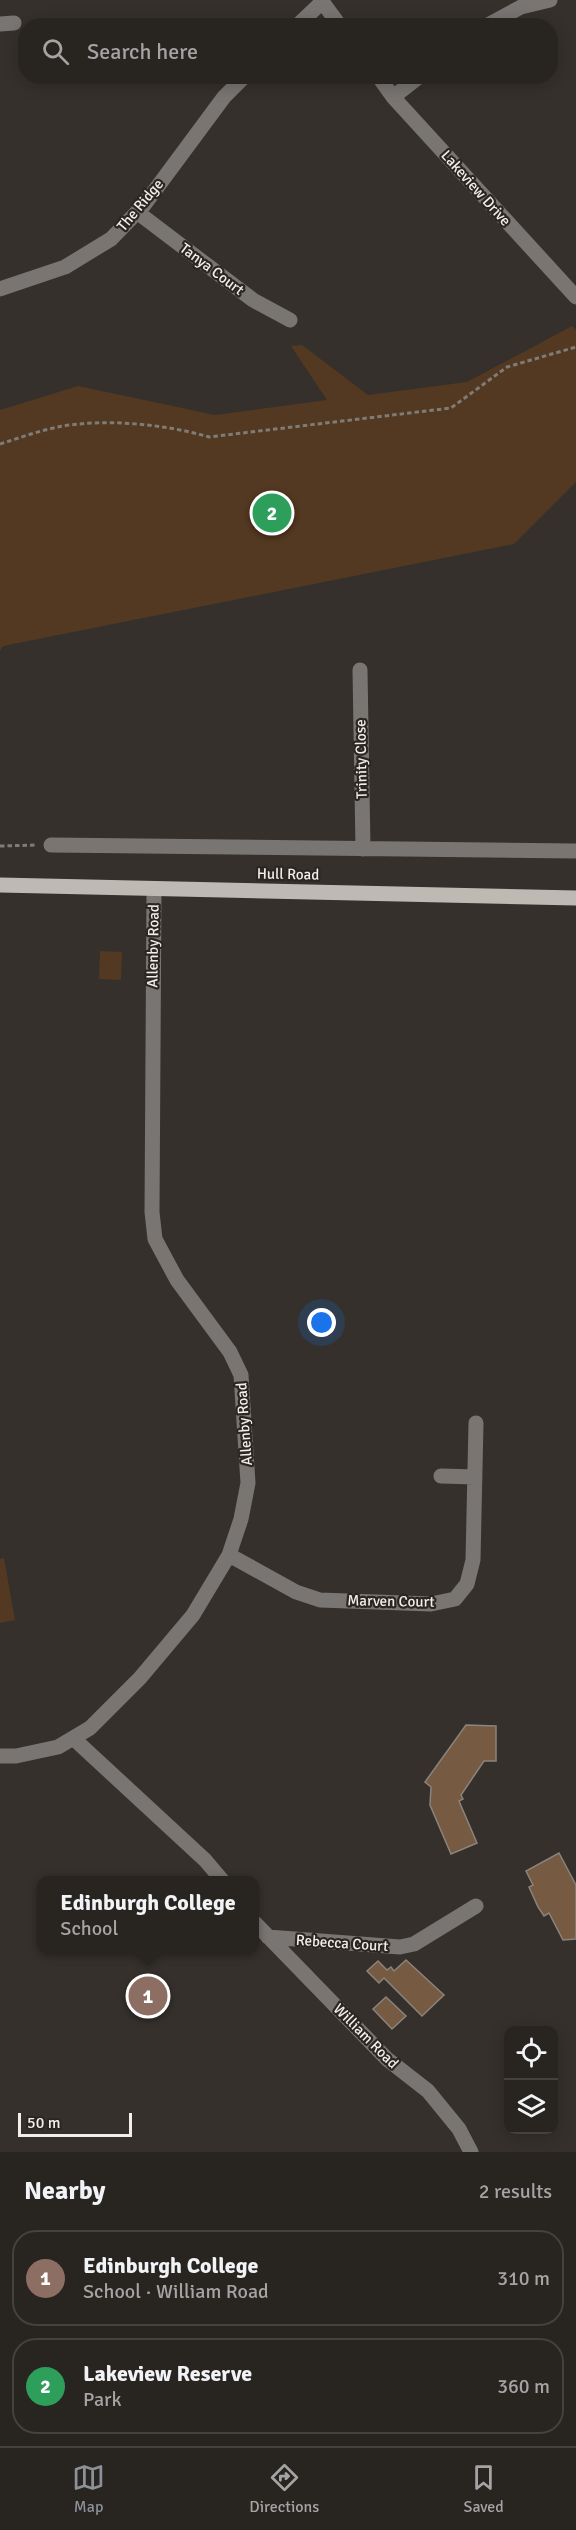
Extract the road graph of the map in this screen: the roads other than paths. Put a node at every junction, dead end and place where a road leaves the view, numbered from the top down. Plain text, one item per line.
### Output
1 (550, 0) edge
2 (322, 1) edge
3 (305, 18) edge
4 (334, 18) edge
5 (501, 18) edge
6 (237, 84) edge
7 (384, 84) edge
8 (410, 84) edge
9 (393, 97) junction
10 (137, 212) junction
11 (0, 289) edge
12 (576, 297) edge
13 (290, 320) dead end
14 (360, 670) dead end
15 (51, 845) road end
16 (363, 849) junction
17 (576, 851) edge
18 (0, 885) edge
19 (154, 890) junction
20 (576, 898) edge
21 (477, 1423) dead end
22 (441, 1476) dead end
23 (475, 1478) junction
24 (229, 1555) junction
25 (74, 1738) junction
26 (0, 1756) edge
27 (218, 1876) edge
28 (476, 1906) dead end
29 (259, 1927) edge
30 (268, 1937) junction
31 (471, 2152) edge

1 - 5 street
2 - 3 street
2 - 4 street
6 - 10 street, The Ridge
7 - 9 street, Lakeview Drive
8 - 9 street
9 - 12 street, Lakeview Drive
10 - 11 street, The Ridge
10 - 13 street, Tanya Court
14 - 16 street, Trinity Close
15 - 16 street, Hull Road
16 - 17 street, Hull Road
18 - 19 main road, Hull Road
19 - 20 main road, Hull Road
19 - 24 street, Allenby Road
21 - 23 street, Marven Court
22 - 23 street
23 - 24 street, Marven Court
24 - 25 street, Allenby Road
25 - 26 street, Allenby Road
25 - 27 street
28 - 30 street, Rebecca Court
29 - 30 street, William Road
30 - 31 street, William Road

